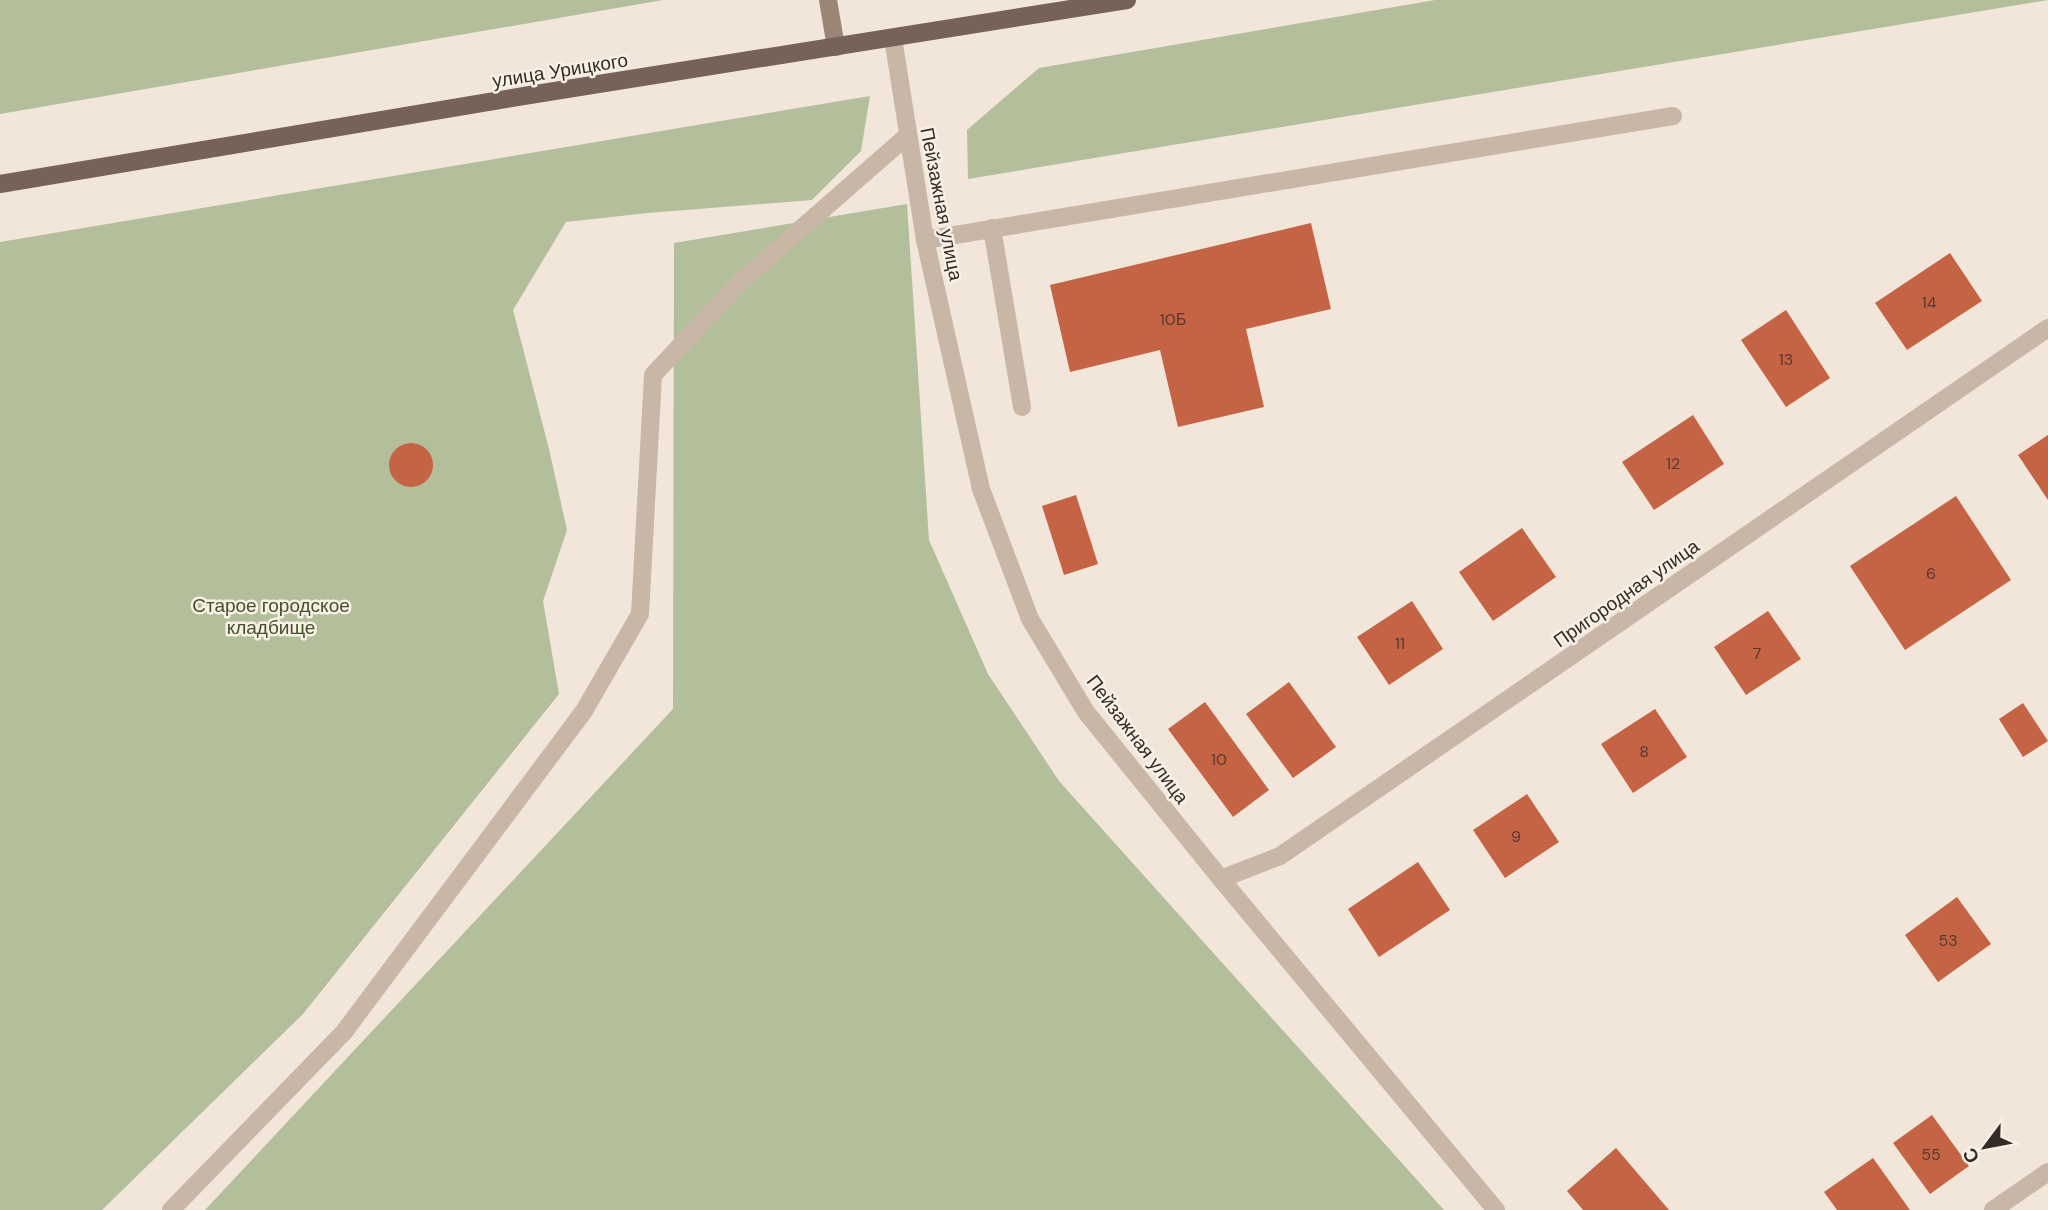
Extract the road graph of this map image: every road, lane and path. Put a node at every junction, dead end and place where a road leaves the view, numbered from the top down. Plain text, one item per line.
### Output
1 (828, 0) edge
2 (1127, 0) edge
3 (893, 38) junction
4 (836, 47) junction
5 (1673, 116) dead end
6 (907, 136) junction
7 (0, 184) edge
8 (992, 228) junction
9 (925, 240) junction
10 (2048, 328) edge
11 (1022, 407) dead end
12 (1221, 879) junction
13 (2048, 1172) edge
14 (171, 1210) edge
15 (1496, 1210) edge
16 (1993, 1210) edge

1 - 4 main road
2 - 3 main road, улица Урицкого
3 - 4 main road, улица Урицкого
3 - 6 street, Пейзажная улица
4 - 7 main road, улица Урицкого
5 - 8 street
6 - 9 street, Пейзажная улица
6 - 14 street
8 - 9 street
8 - 11 street
9 - 12 street, Пейзажная улица
10 - 12 street, Пригородная улица
12 - 15 street, Пейзажная улица
13 - 16 street

